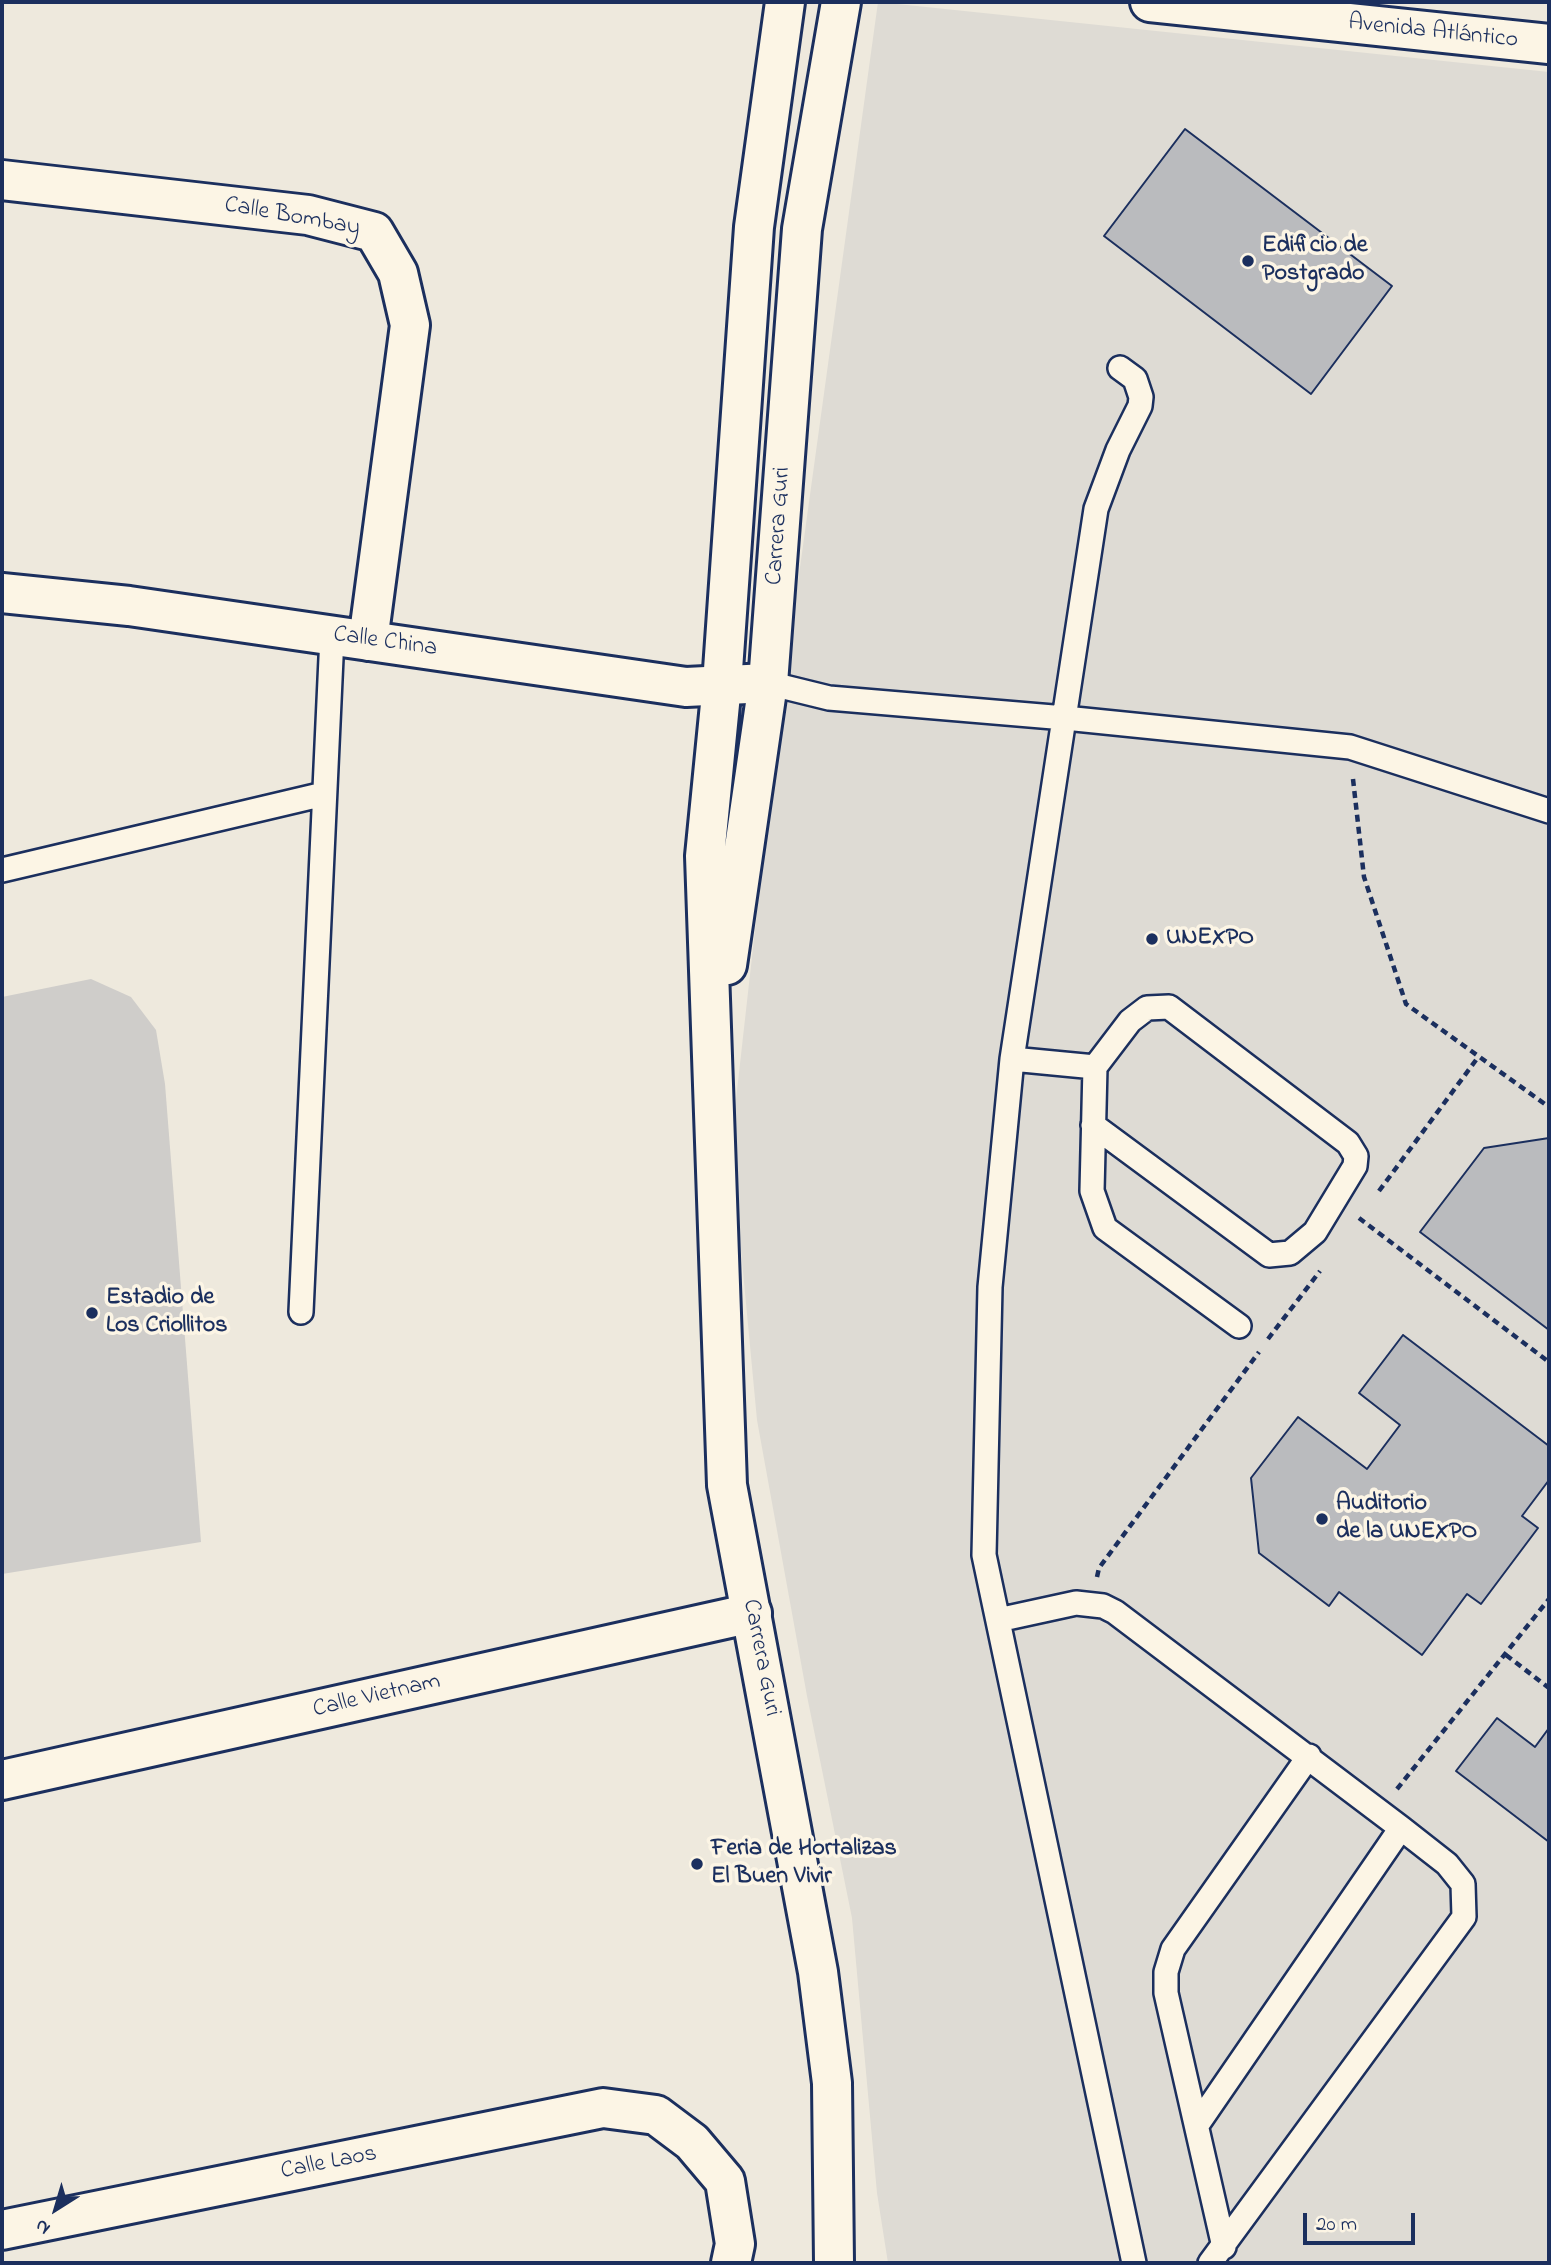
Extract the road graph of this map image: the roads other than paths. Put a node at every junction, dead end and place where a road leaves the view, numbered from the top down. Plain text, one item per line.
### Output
1 (785, 2) edge
2 (841, 2) edge
3 (1150, 2) edge
4 (1549, 44) edge
5 (2, 180) edge
6 (1120, 368) dead end
7 (2, 593) edge
8 (350, 638) junction
9 (768, 683) junction
10 (722, 684) junction
11 (1065, 718) junction
12 (324, 794) junction
13 (1549, 811) edge
14 (2, 870) edge
15 (714, 1049) junction
16 (1012, 1059) junction
17 (1095, 1067) junction
18 (1093, 1125) junction
19 (301, 1312) dead end
20 (1239, 1326) dead end
21 (752, 1613) junction
22 (998, 1620) junction
23 (1309, 1756) junction
24 (2, 1780) edge
25 (1401, 1828) junction
26 (1197, 2125) junction
27 (2, 2230) edge
28 (1217, 2255) edge
29 (731, 2263) edge
30 (834, 2263) edge
31 (1134, 2263) edge

1 - 10 street, Carrera Guri
2 - 9 street, Carrera Guri
3 - 4 street, Avenida Atlántico
5 - 8 street, Calle Bombay
6 - 11 lane
7 - 8 street, Calle China
8 - 10 street, Calle China
8 - 12 lane
9 - 10 street, Calle China
9 - 11 lane
9 - 15 street, Carrera Guri
10 - 15 street, Carrera Guri
11 - 13 lane
11 - 16 lane
12 - 14 lane
12 - 19 lane
15 - 21 street, Carrera Guri
16 - 17 lane
16 - 22 lane
17 - 18 lane
17 - 18 lane
18 - 20 lane
21 - 24 street, Calle Vietnam
21 - 30 street, Carrera Guri
22 - 23 lane
22 - 31 lane
23 - 25 lane
23 - 26 lane
25 - 26 lane
25 - 28 lane
26 - 28 lane
27 - 29 street, Calle Laos

